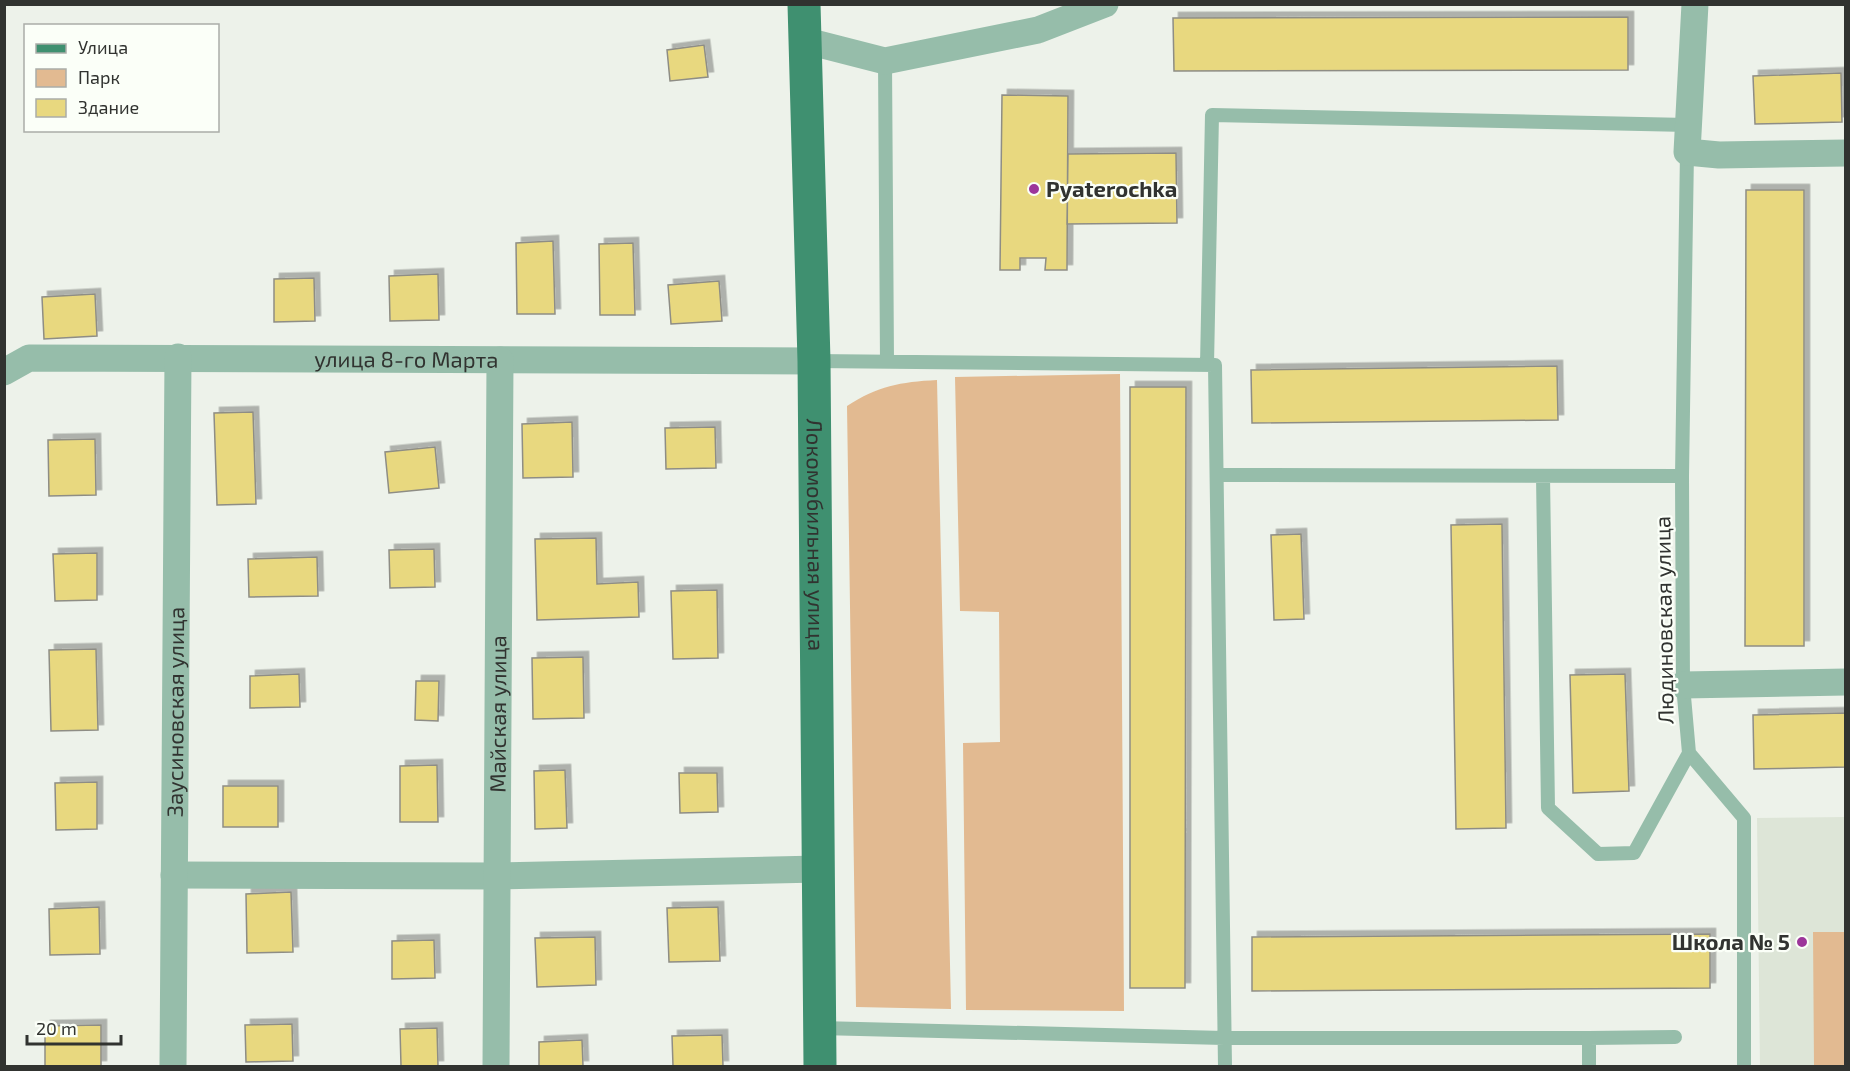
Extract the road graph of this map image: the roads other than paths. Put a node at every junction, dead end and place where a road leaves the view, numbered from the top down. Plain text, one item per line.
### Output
1 (804, 4) edge
2 (1105, 4) edge
3 (1695, 4) edge
4 (804, 40) junction
5 (885, 61) junction
6 (1688, 125) junction
7 (1687, 152) junction
8 (1845, 153) edge
9 (178, 357) junction
10 (500, 360) junction
11 (814, 361) junction
12 (887, 361) junction
13 (1207, 365) junction
14 (4, 372) edge
15 (1216, 475) junction
16 (1543, 476) junction
17 (1682, 476) junction
18 (1845, 682) edge
19 (1683, 685) junction
20 (1689, 753) junction
21 (819, 869) junction
22 (174, 875) junction
23 (497, 876) junction
24 (820, 1028) junction
25 (1675, 1037) dead end
26 (1224, 1038) junction
27 (1589, 1038) junction
28 (173, 1066) edge
29 (496, 1066) edge
30 (820, 1066) edge
31 (1225, 1066) edge
32 (1590, 1066) edge
33 (1744, 1066) edge

1 - 4 main road, Локомобильная улица
2 - 5 street
3 - 6 street
4 - 5 street
4 - 11 main road, Локомобильная улица
5 - 12 lane
6 - 7 street
6 - 13 lane
7 - 8 street
7 - 17 lane, Людиновская улица
9 - 10 street, улица 8-го Марта
9 - 14 street, улица 8-го Марта
9 - 22 street, Заусиновская улица
10 - 11 street, улица 8-го Марта
10 - 23 street, Майская улица
11 - 12 lane
11 - 21 main road, Локомобильная улица
12 - 13 lane
13 - 15 lane
15 - 16 lane
15 - 26 lane
16 - 17 lane
16 - 20 lane
17 - 19 lane, Людиновская улица
18 - 19 street
19 - 20 lane, Людиновская улица
20 - 33 lane, Людиновская улица
21 - 23 street
21 - 24 main road, Локомобильная улица
22 - 23 street
22 - 28 street, Заусиновская улица
23 - 29 street, Майская улица
24 - 26 lane
24 - 30 main road, Локомобильная улица
25 - 27 lane
26 - 27 lane
26 - 31 lane
27 - 32 lane

